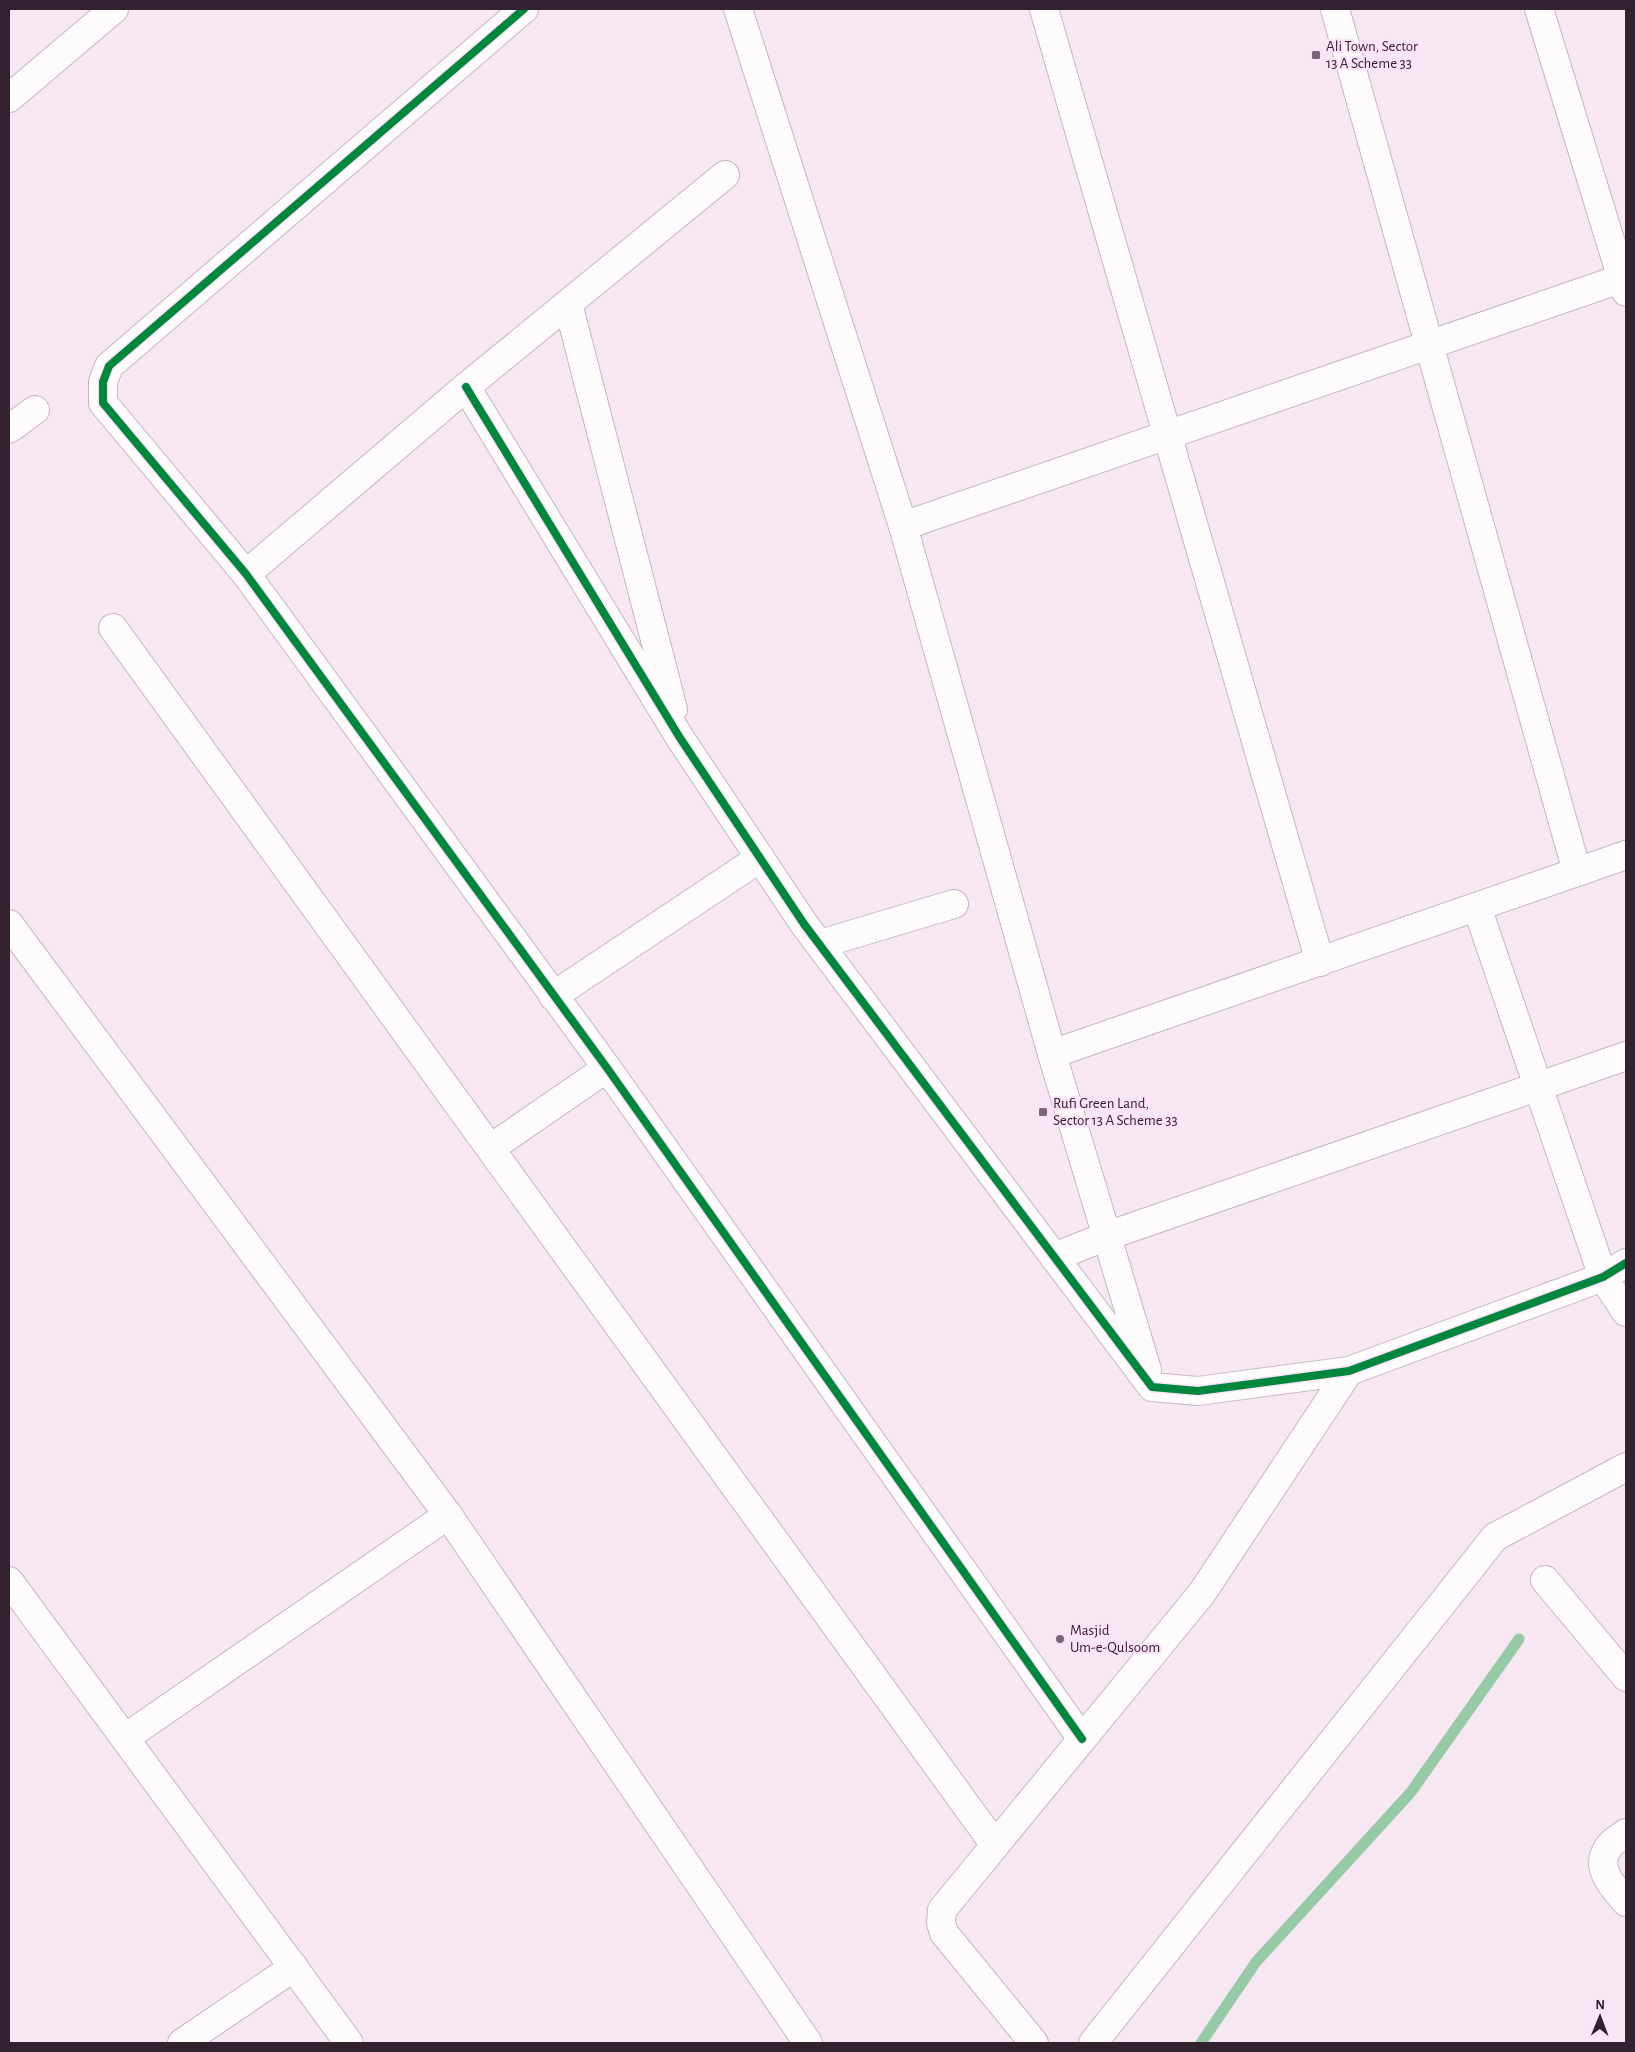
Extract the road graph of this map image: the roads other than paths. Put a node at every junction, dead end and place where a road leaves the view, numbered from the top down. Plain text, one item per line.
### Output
1 (524, 9) edge
2 (738, 9) edge
3 (1044, 9) edge
4 (1335, 9) edge
5 (1539, 9) edge
6 (109, 10) edge
7 (9, 98) edge
8 (725, 175) dead end
9 (1625, 282) edge
10 (568, 304) junction
11 (1429, 344) junction
12 (466, 388) junction
13 (35, 410) dead end
14 (9, 429) edge
15 (1167, 434) junction
16 (903, 526) junction
17 (246, 574) junction
18 (113, 628) dead end
19 (680, 738) junction
20 (1626, 855) edge
21 (760, 858) junction
22 (1577, 872) junction
23 (954, 904) dead end
24 (1477, 907) junction
25 (9, 924) edge
26 (820, 944) junction
27 (1320, 962) junction
28 (553, 996) junction
29 (1052, 1054) junction
30 (1626, 1056) edge
31 (607, 1068) junction
32 (1538, 1086) junction
33 (491, 1148) junction
34 (1107, 1236) junction
35 (1054, 1257) junction
36 (1615, 1270) edge
37 (1626, 1312) edge
38 (1348, 1371) junction
39 (1152, 1387) junction
40 (1626, 1468) edge
41 (448, 1515) junction
42 (1545, 1580) dead end
43 (9, 1581) edge
44 (1626, 1677) edge
45 (124, 1738) junction
46 (1082, 1739) junction
47 (1626, 1833) edge
48 (995, 1845) junction
49 (1626, 1902) edge
50 (294, 1967) junction
51 (182, 2043) edge
52 (349, 2043) edge
53 (808, 2043) edge
54 (1034, 2043) edge
55 (1093, 2043) edge

1 - 17 street
2 - 16 street
3 - 15 street
4 - 11 street
5 - 9 street
6 - 7 street
8 - 10 street
9 - 11 street
10 - 12 street
10 - 19 street
11 - 15 street
11 - 22 street
12 - 17 street
12 - 19 street
13 - 14 street
15 - 16 street
15 - 27 street
16 - 29 street
17 - 28 street
18 - 33 street
19 - 21 street
20 - 22 street
21 - 26 street
21 - 28 street
22 - 24 street
23 - 26 street
24 - 27 street
24 - 32 street
25 - 41 street
26 - 35 street
27 - 29 street
28 - 31 street
29 - 34 street
30 - 32 street
31 - 33 street
31 - 46 street
32 - 34 street
32 - 36 street
33 - 48 street
34 - 35 street
34 - 39 street
35 - 39 street
36 - 37 street
36 - 38 street
38 - 39 street
38 - 46 street
40 - 55 street
41 - 45 street
41 - 53 street
42 - 44 street
43 - 45 street
45 - 50 street
46 - 48 street
47 - 49 street
48 - 54 street
50 - 51 street
50 - 52 street

